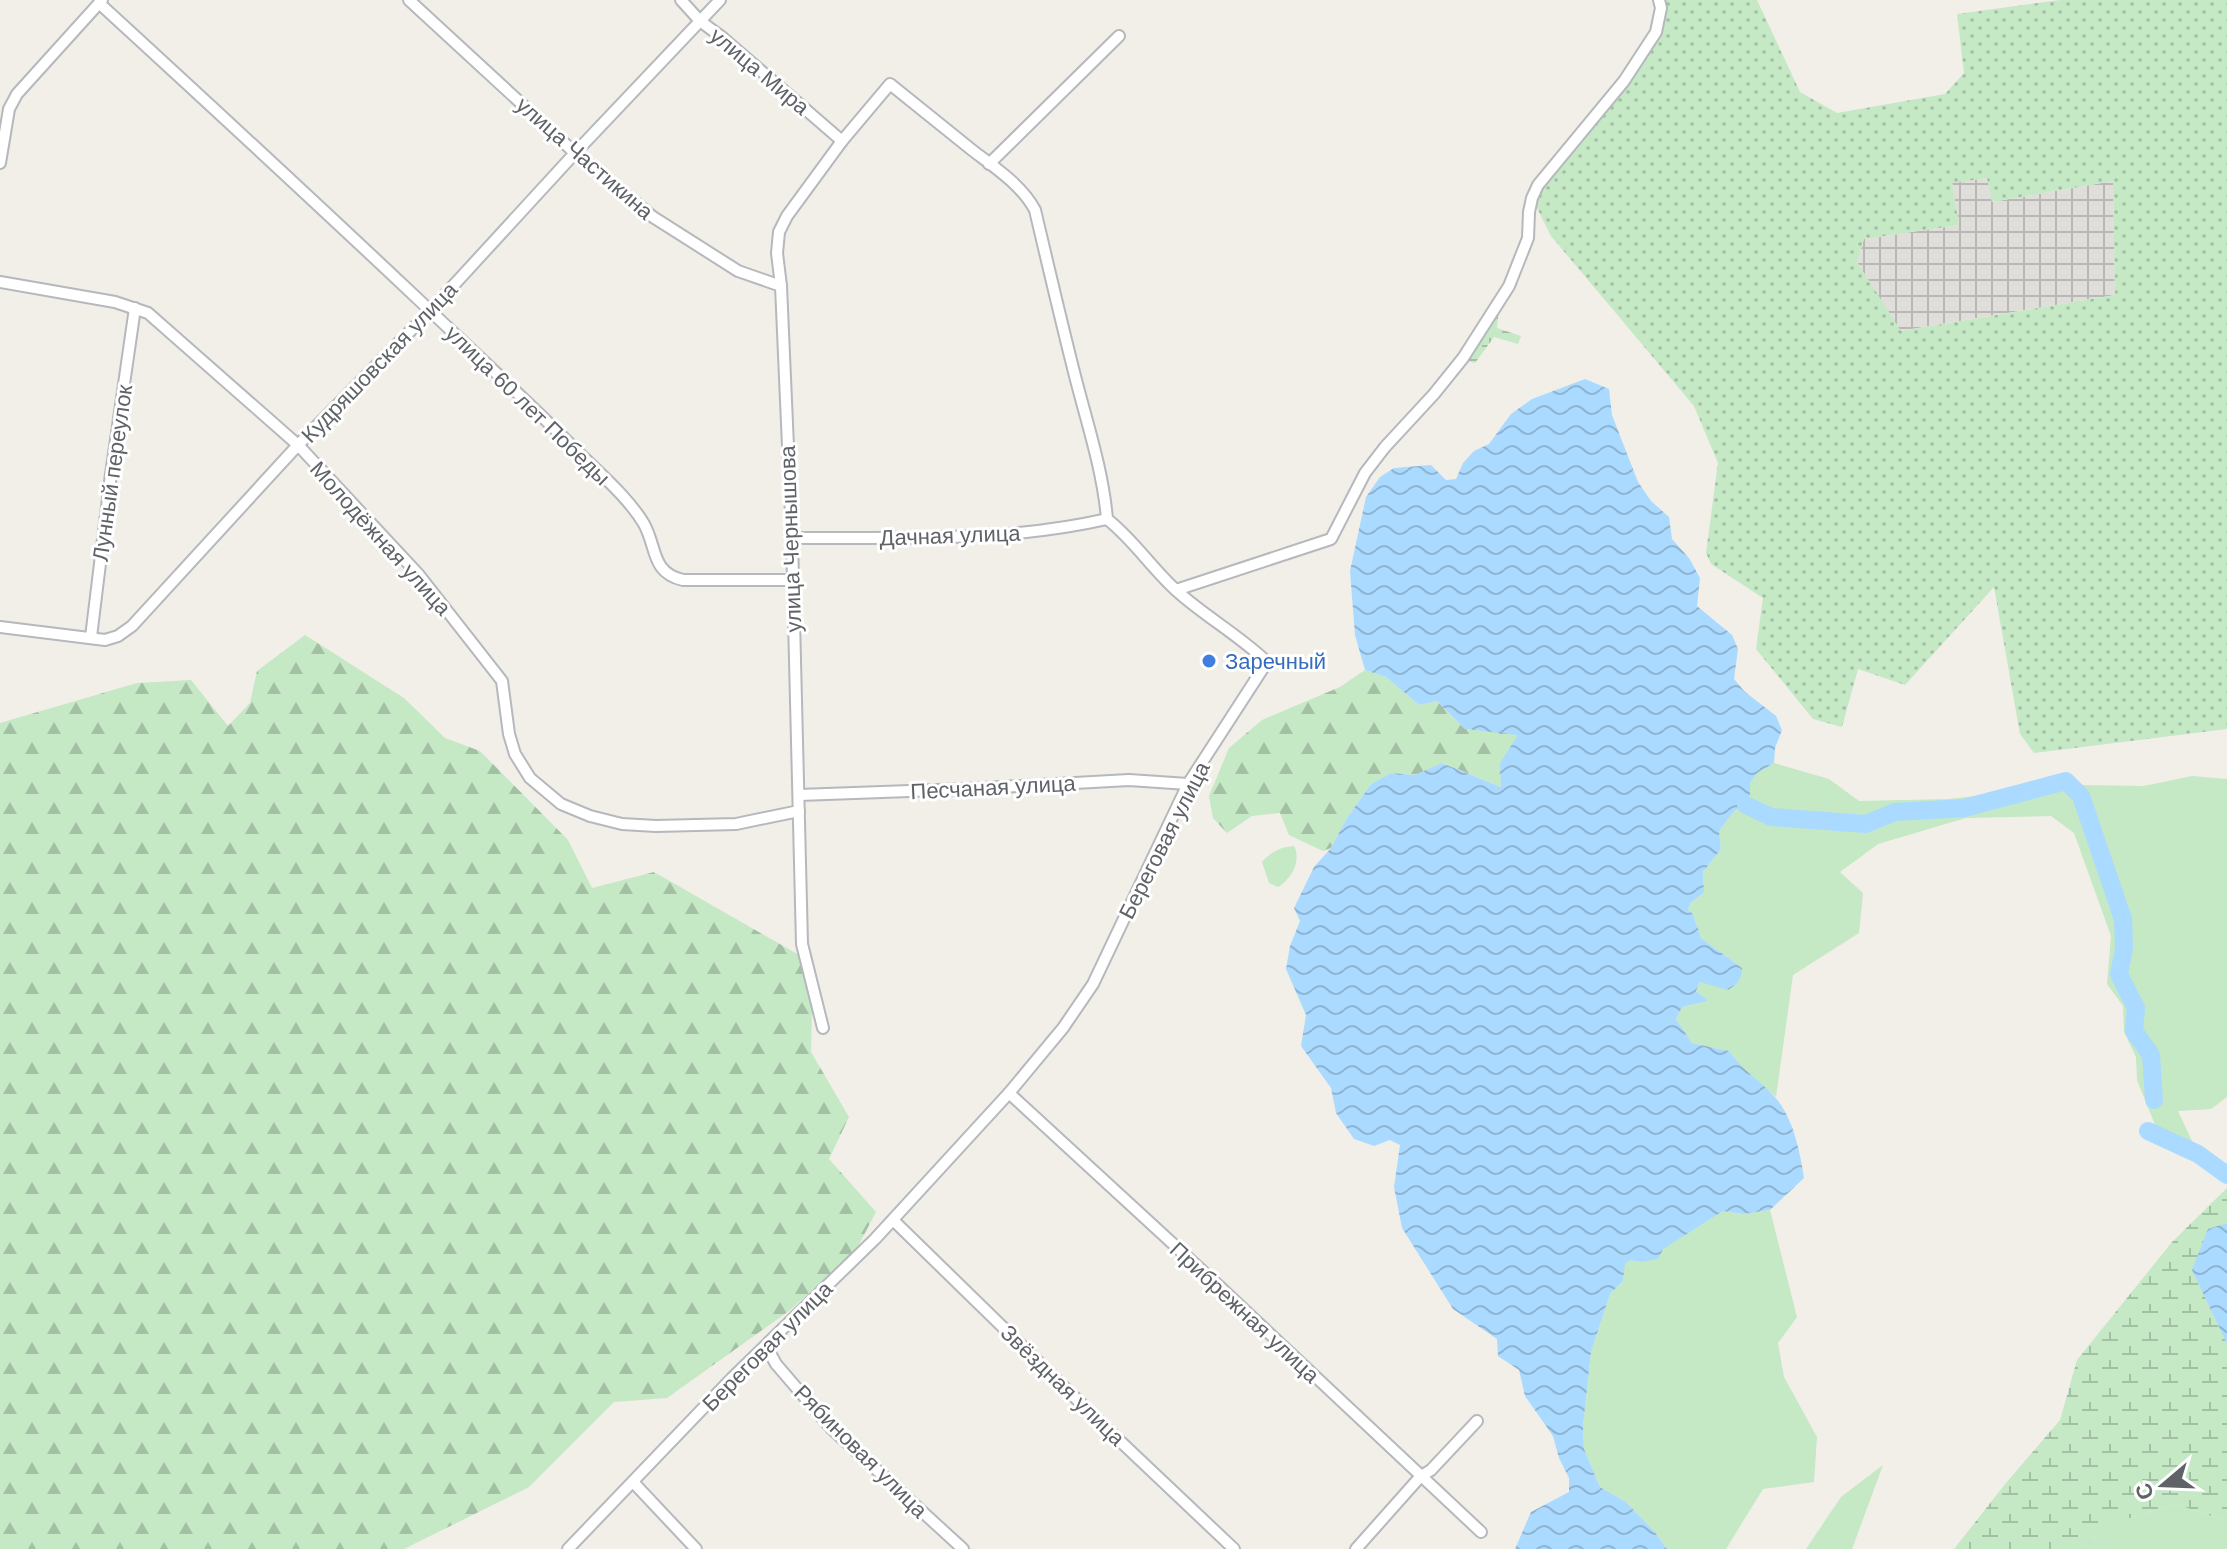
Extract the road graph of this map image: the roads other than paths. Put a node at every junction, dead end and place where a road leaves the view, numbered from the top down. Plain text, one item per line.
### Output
1 (409, 0) edge
2 (681, 0) edge
3 (720, 0) edge
4 (1659, 0) edge
5 (101, 2) edge
6 (700, 21) junction
7 (1119, 36) dead end
8 (842, 141) junction
9 (575, 153) junction
10 (0, 163) edge
11 (989, 164) junction
12 (0, 282) edge
13 (781, 286) junction
14 (135, 308) junction
15 (430, 311) junction
16 (298, 445) junction
17 (1107, 519) junction
18 (792, 538) junction
19 (791, 580) junction
20 (1176, 590) junction
21 (0, 627) edge
22 (91, 637) junction
23 (1188, 784) junction
24 (799, 795) junction
25 (799, 811) junction
26 (823, 1028) dead end
27 (1009, 1093) junction
28 (893, 1220) junction
29 (766, 1346) junction
30 (1477, 1421) dead end
31 (1420, 1477) junction
32 (633, 1482) junction
33 (1481, 1532) dead end
34 (568, 1549) edge
35 (696, 1549) edge
36 (963, 1549) edge
37 (1234, 1549) edge
38 (1356, 1549) edge

1 - 9 street, улица Частикина
2 - 6 street, улица Мира
3 - 6 street, Кудряшовская улица
4 - 20 street
5 - 10 street
5 - 15 street, улица 60 лет Победы
6 - 8 street, улица Мира
6 - 9 street, Кудряшовская улица
7 - 11 street
8 - 11 street, улица Чернышова
8 - 13 street, улица Чернышова
9 - 13 street, улица Частикина
9 - 15 street, Кудряшовская улица
11 - 17 street
12 - 14 street, Молодёжная улица
13 - 18 street, улица Чернышова
14 - 16 street, Молодёжная улица
14 - 22 street, Лунный переулок
15 - 16 street, Кудряшовская улица
15 - 19 street, улица 60 лет Победы
16 - 22 street, Кудряшовская улица
16 - 25 street, Молодёжная улица
17 - 18 street, Дачная улица
17 - 20 street, Береговая улица
18 - 19 street, улица Чернышова
19 - 24 street, улица Чернышова
20 - 23 street, Береговая улица
21 - 22 street, Кудряшовская улица
23 - 24 street, Песчаная улица
23 - 27 street, Береговая улица
24 - 25 street, улица Чернышова
25 - 26 street, улица Чернышова
27 - 28 street, Береговая улица
27 - 31 street, Прибрежная улица
28 - 29 street, Береговая улица
28 - 37 street, Звёздная улица
29 - 32 street, Береговая улица
29 - 36 street, Рябиновая улица
30 - 31 street
31 - 33 street, Прибрежная улица
31 - 38 street
32 - 34 street, Береговая улица
32 - 35 street

